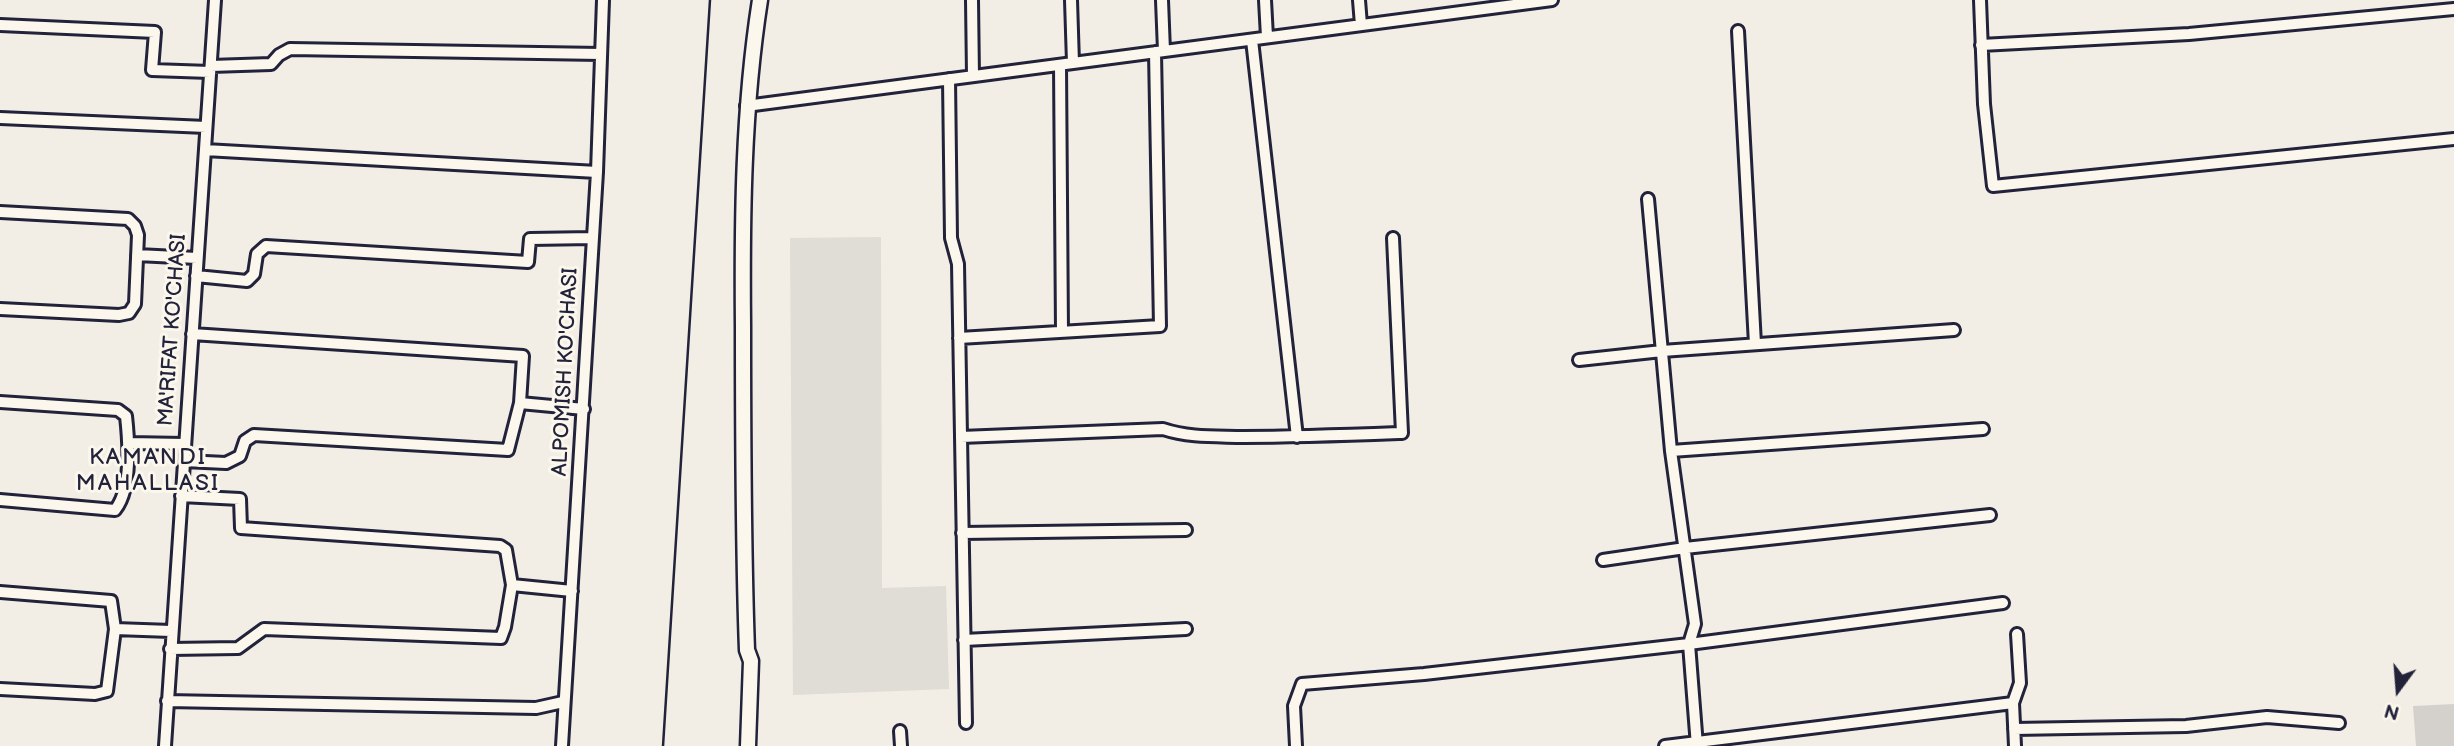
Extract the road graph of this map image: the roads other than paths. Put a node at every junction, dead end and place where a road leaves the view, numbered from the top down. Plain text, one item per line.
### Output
1 (215, 0) edge
2 (603, 0) edge
3 (760, 0) edge
4 (972, 0) edge
5 (1071, 0) edge
6 (1162, 0) edge
7 (1265, 0) edge
8 (1359, 0) edge
9 (1459, 0) edge
10 (1552, 0) edge
11 (1980, 0) edge
12 (2454, 9) edge
13 (1460, 12) junction
14 (0, 25) edge
15 (1361, 25) junction
16 (1738, 31) dead end
17 (1267, 37) junction
18 (1252, 40) junction
19 (1982, 45) junction
20 (1159, 52) junction
21 (601, 54) junction
22 (1073, 63) junction
23 (1060, 65) junction
24 (210, 69) junction
25 (973, 76) junction
26 (949, 79) junction
27 (746, 106) junction
28 (0, 118) edge
29 (206, 127) junction
30 (2454, 139) edge
31 (205, 150) junction
32 (597, 172) junction
33 (1648, 199) dead end
34 (0, 212) edge
35 (593, 238) junction
36 (1393, 238) dead end
37 (137, 255) junction
38 (197, 258) junction
39 (196, 276) junction
40 (0, 309) edge
41 (1954, 330) dead end
42 (1062, 332) junction
43 (192, 334) junction
44 (959, 338) junction
45 (1755, 344) junction
46 (1662, 351) junction
47 (1580, 360) dead end
48 (0, 402) edge
49 (520, 403) junction
50 (584, 410) junction
51 (1983, 429) dead end
52 (961, 437) junction
53 (1297, 437) junction
54 (129, 443) junction
55 (184, 444) junction
56 (1671, 451) junction
57 (184, 461) junction
58 (181, 496) junction
59 (0, 500) edge
60 (1990, 515) dead end
61 (1186, 530) dead end
62 (962, 533) junction
63 (1685, 548) junction
64 (1603, 560) dead end
65 (512, 585) junction
66 (572, 591) junction
67 (0, 592) edge
68 (2003, 603) dead end
69 (115, 629) junction
70 (1186, 629) dead end
71 (171, 631) junction
72 (2017, 634) dead end
73 (964, 640) junction
74 (1689, 644) junction
75 (170, 649) junction
76 (747, 650) junction
77 (0, 689) edge
78 (166, 701) junction
79 (564, 702) junction
80 (2013, 702) junction
81 (966, 723) dead end
82 (2339, 723) dead end
83 (2014, 729) junction
84 (900, 731) dead end
85 (1697, 744) edge
86 (165, 746) edge
87 (562, 746) edge
88 (740, 746) edge
89 (748, 746) edge
90 (901, 746) edge
91 (1296, 746) edge
92 (1665, 746) edge
93 (2015, 746) edge

1 - 24 street, MA'RIFAT KO'CHASI
2 - 21 street, ALPOMISH KO'CHASI
3 - 27 main road
4 - 25 street
5 - 22 street
6 - 20 street
7 - 17 street
8 - 15 street
9 - 13 street
10 - 13 street
11 - 19 street
12 - 19 street
13 - 15 street
14 - 24 street
15 - 17 street
16 - 45 street
17 - 18 street
18 - 20 street
18 - 53 street
19 - 30 street
20 - 22 street
20 - 42 street
21 - 24 street
21 - 32 street, ALPOMISH KO'CHASI
22 - 23 street
23 - 25 street
23 - 42 street
24 - 29 street, MA'RIFAT KO'CHASI
25 - 26 street
26 - 27 street
26 - 44 street
27 - 76 main road
28 - 29 street
29 - 31 street, MA'RIFAT KO'CHASI
31 - 32 street
31 - 38 street, MA'RIFAT KO'CHASI
32 - 35 street, ALPOMISH KO'CHASI
33 - 46 street
34 - 37 street
35 - 39 street
35 - 50 street, ALPOMISH KO'CHASI
36 - 53 street
37 - 38 street
37 - 40 street
38 - 39 street, MA'RIFAT KO'CHASI
39 - 43 street, MA'RIFAT KO'CHASI
41 - 45 street
42 - 44 street
43 - 49 street
43 - 55 street, MA'RIFAT KO'CHASI
44 - 52 street
45 - 46 street
46 - 47 street
46 - 56 street
48 - 54 street
49 - 50 street
49 - 57 street
50 - 66 street, ALPOMISH KO'CHASI
51 - 56 street
52 - 53 street
52 - 62 street
54 - 55 street
54 - 59 street
55 - 57 street, MA'RIFAT KO'CHASI
56 - 63 street
57 - 58 street, MA'RIFAT KO'CHASI
58 - 65 street
58 - 71 street, MA'RIFAT KO'CHASI
60 - 63 street
61 - 62 street
62 - 73 street
63 - 64 street
63 - 74 street
65 - 66 street
65 - 75 street
66 - 79 street, ALPOMISH KO'CHASI
67 - 69 street
68 - 74 street
69 - 71 street
69 - 77 street
70 - 73 street
71 - 75 street, MA'RIFAT KO'CHASI
72 - 80 street
73 - 81 street
74 - 85 street
74 - 91 street
75 - 78 street, MA'RIFAT KO'CHASI
76 - 88 main road
76 - 89 main road
78 - 79 street
78 - 86 street, MA'RIFAT KO'CHASI
79 - 87 street, ALPOMISH KO'CHASI
80 - 83 street
80 - 85 street
82 - 83 street
83 - 93 street
84 - 90 street
85 - 92 street

